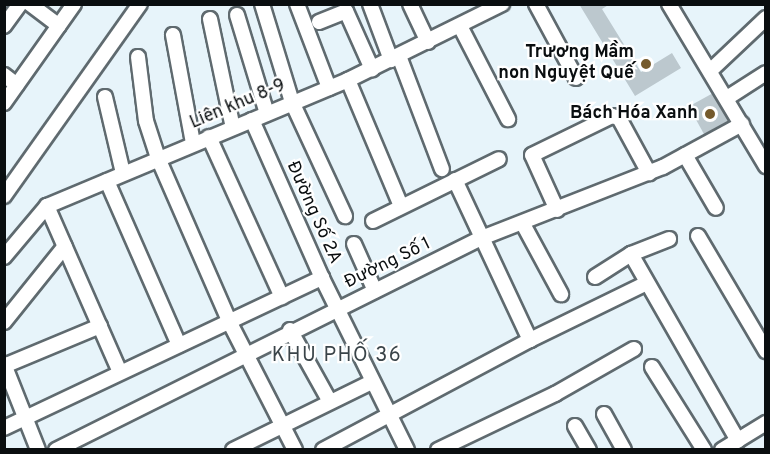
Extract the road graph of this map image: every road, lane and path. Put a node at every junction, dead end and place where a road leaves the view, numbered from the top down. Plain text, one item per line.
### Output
1 (20, 4) edge
2 (30, 4) edge
3 (74, 4) edge
4 (140, 4) edge
5 (262, 4) edge
6 (297, 4) edge
7 (370, 4) edge
8 (410, 4) edge
9 (502, 4) edge
10 (536, 4) edge
11 (670, 5) edge
12 (337, 9) edge
13 (237, 15) dead end
14 (765, 18) edge
15 (210, 19) dead end
16 (319, 22) dead end
17 (4, 26) edge
18 (59, 26) junction
19 (460, 26) junction
20 (173, 35) dead end
21 (428, 42) junction
22 (138, 57) dead end
23 (395, 58) junction
24 (372, 69) junction
25 (710, 71) junction
26 (765, 73) edge
27 (4, 75) edge
28 (576, 78) dead end
29 (348, 80) junction
30 (17, 85) junction
31 (329, 88) junction
32 (105, 97) dead end
33 (727, 98) junction
34 (292, 102) junction
35 (4, 103) edge
36 (267, 114) junction
37 (508, 119) dead end
38 (252, 120) junction
39 (742, 124) junction
40 (233, 128) junction
41 (209, 137) junction
42 (193, 143) junction
43 (762, 144) edge
44 (685, 155) junction
45 (158, 158) junction
46 (499, 159) dead end
47 (765, 166) edge
48 (442, 169) dead end
49 (123, 173) junction
50 (649, 173) junction
51 (455, 180) junction
52 (107, 181) junction
53 (4, 196) edge
54 (47, 206) junction
55 (401, 206) junction
56 (716, 208) dead end
57 (557, 210) junction
58 (345, 216) dead end
59 (373, 221) dead end
60 (523, 224) junction
61 (698, 236) dead end
62 (484, 237) junction
63 (669, 239) dead end
64 (354, 244) dead end
65 (65, 246) junction
66 (631, 254) junction
67 (4, 257) edge
68 (595, 277) dead end
69 (322, 278) junction
70 (647, 283) junction
71 (375, 291) junction
72 (561, 294) dead end
73 (282, 297) junction
74 (337, 309) junction
75 (4, 322) edge
76 (230, 323) junction
77 (100, 326) junction
78 (290, 330) junction
79 (530, 340) junction
80 (179, 345) junction
81 (634, 349) dead end
82 (765, 351) edge
83 (244, 353) junction
84 (5, 365) edge
85 (652, 367) dead end
86 (120, 372) junction
87 (372, 381) junction
88 (330, 402) junction
89 (604, 414) dead end
90 (388, 416) junction
91 (24, 418) junction
92 (765, 423) edge
93 (280, 426) junction
94 (575, 426) dead end
95 (4, 428) edge
96 (738, 441) junction
97 (38, 450) edge
98 (56, 450) edge
99 (233, 450) edge
100 (296, 450) edge
101 (323, 450) edge
102 (407, 450) edge
103 (438, 450) edge
104 (589, 450) edge
105 (624, 450) edge
106 (704, 450) edge
107 (722, 450) edge

1 - 17 street
2 - 18 street
3 - 18 street
4 - 53 street
5 - 34 street
6 - 31 street
7 - 23 street
8 - 21 street
9 - 19 street, Liên khu 8-9
10 - 28 street
11 - 25 street
12 - 16 street
12 - 24 street
13 - 36 street
14 - 25 street
15 - 40 street
18 - 30 street
19 - 21 street, Liên khu 8-9
19 - 37 street
20 - 42 street
21 - 23 street, Liên khu 8-9
22 - 45 street
23 - 24 street, Liên khu 8-9
23 - 48 street
24 - 29 street, Liên khu 8-9
25 - 33 street
26 - 33 street
27 - 30 street
29 - 31 street, Liên khu 8-9
29 - 55 street
30 - 35 street
31 - 34 street, Liên khu 8-9
32 - 49 street
33 - 39 street
34 - 36 street, Liên khu 8-9
34 - 58 street
36 - 38 street, Liên khu 8-9
38 - 40 street, Liên khu 8-9
38 - 69 street, Đường Số 2A
39 - 43 street
39 - 44 street, Đường Số 1
40 - 41 street, Liên khu 8-9
41 - 42 street, Liên khu 8-9
41 - 73 street
42 - 45 street, Liên khu 8-9
43 - 47 street
44 - 50 street, Đường Số 1
44 - 56 street
45 - 49 street, Liên khu 8-9
45 - 76 street
46 - 51 street
49 - 52 street, Liên khu 8-9
50 - 57 street, Đường Số 1
50 - 57 street
51 - 55 street
51 - 62 street
52 - 54 street, Liên khu 8-9
52 - 80 street
54 - 65 street
54 - 67 street, Liên khu 8-9
55 - 59 street
57 - 60 street, Đường Số 1
60 - 62 street, Đường Số 1
60 - 72 street
61 - 82 street
62 - 71 street, Đường Số 1
62 - 79 street
63 - 66 street
64 - 71 street
65 - 75 street
65 - 77 street
66 - 68 street
66 - 70 street
69 - 73 street
69 - 74 street, Đường Số 2A
70 - 79 street
70 - 96 street
71 - 74 street, Đường Số 1
73 - 76 street
74 - 78 street, Đường Số 1
74 - 87 street, Đường Số 2A
76 - 80 street
76 - 83 street
77 - 84 street
77 - 86 street
78 - 83 street, Đường Số 1
78 - 88 street
79 - 90 street
80 - 86 street
81 - 103 street
83 - 93 street
83 - 98 street, Đường Số 1
84 - 91 street
85 - 106 street
86 - 91 street
87 - 88 street
87 - 90 street, Đường Số 2A
88 - 93 street
89 - 105 street
90 - 101 street
90 - 102 street, Đường Số 2A
91 - 95 street
91 - 97 street
92 - 96 street
93 - 99 street
93 - 100 street
94 - 104 street
96 - 107 street

